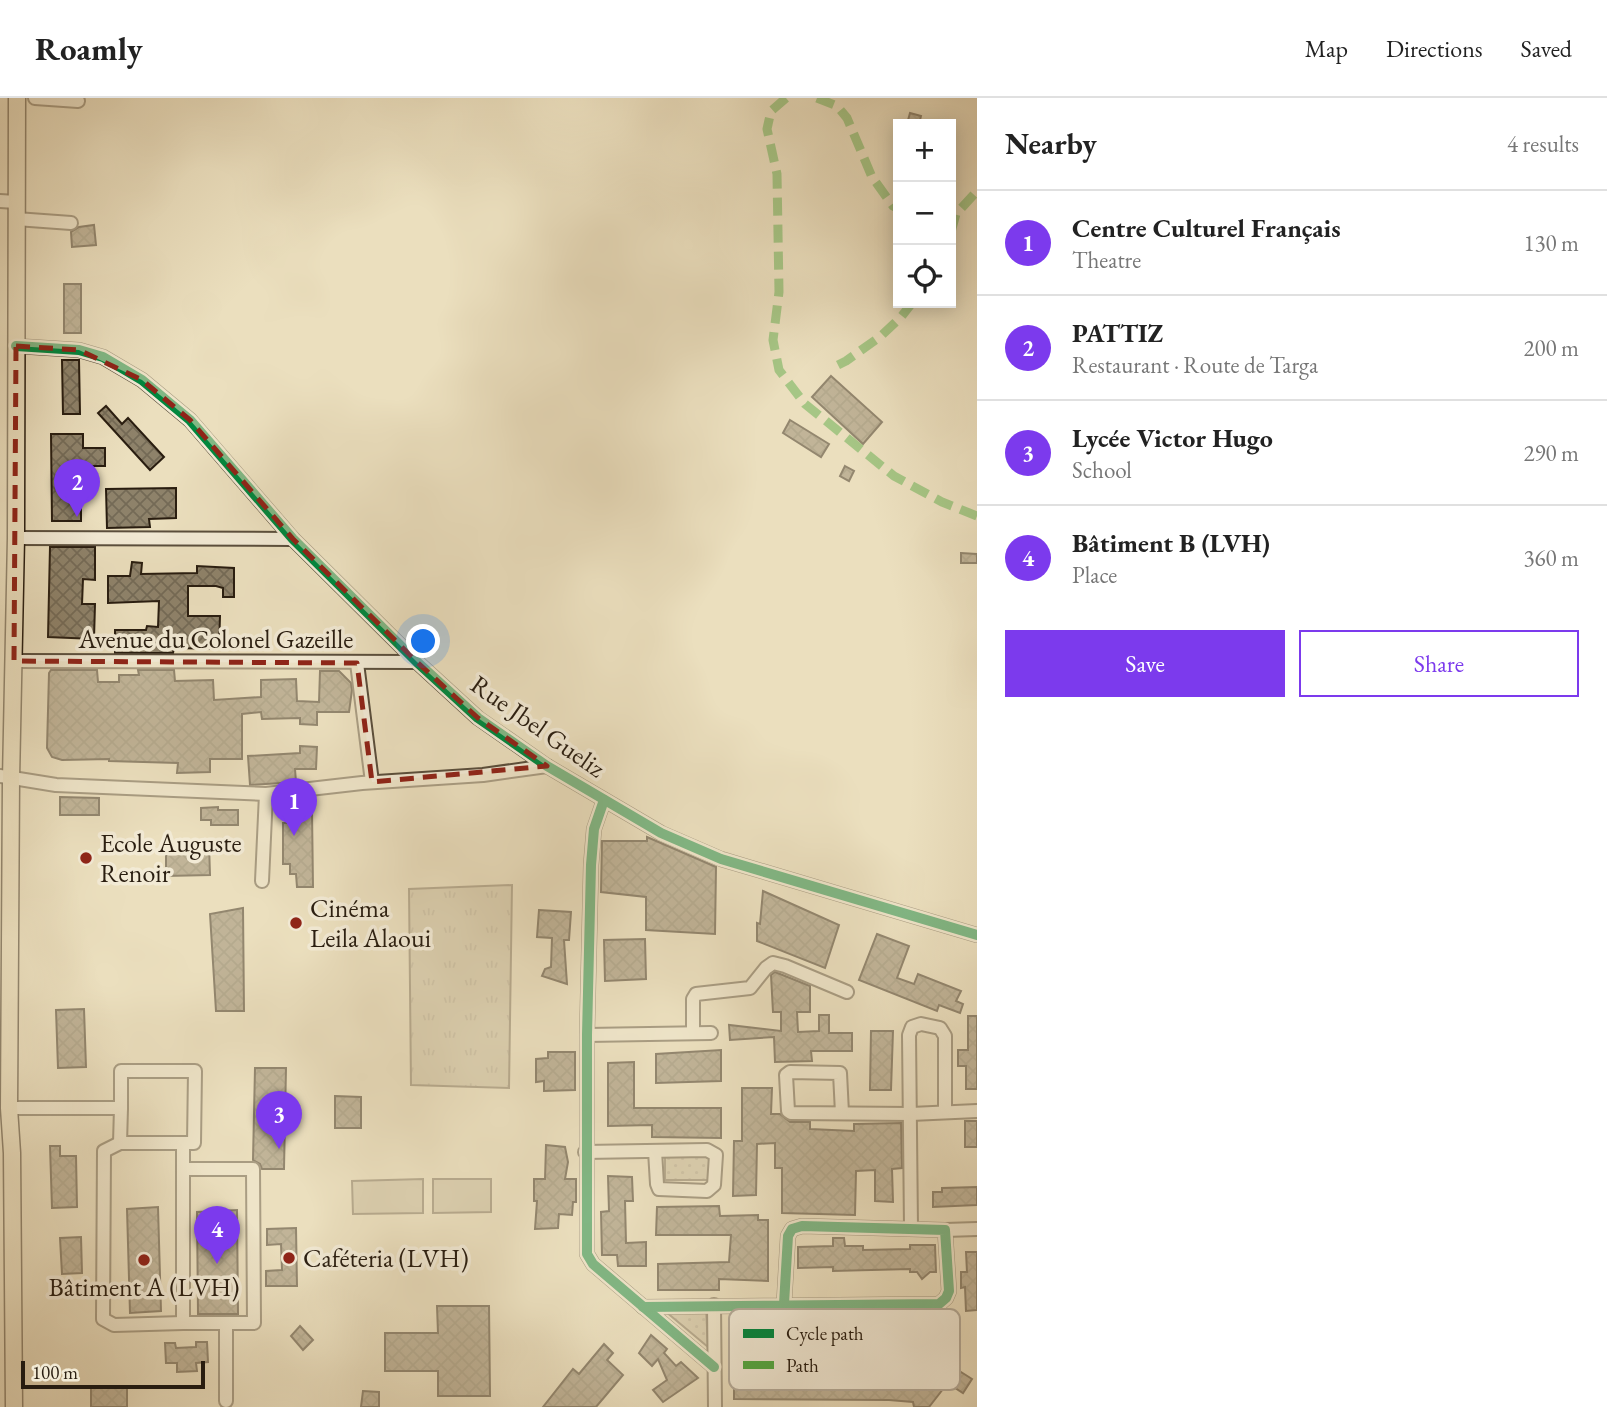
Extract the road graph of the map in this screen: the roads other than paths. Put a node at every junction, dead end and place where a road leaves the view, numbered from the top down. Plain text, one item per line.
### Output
1 (17, 98) edge
2 (36, 98) edge
3 (78, 101) dead end
4 (8, 202) edge
5 (16, 219) junction
6 (71, 223) dead end
7 (16, 346) junction
8 (16, 538) junction
9 (293, 539) junction
10 (14, 661) junction
11 (417, 662) junction
12 (357, 663) junction
13 (547, 766) junction
14 (5, 778) edge
15 (373, 782) junction
16 (266, 793) junction
17 (604, 800) junction
18 (262, 881) dead end
19 (977, 935) edge
20 (846, 992) dead end
21 (693, 1033) junction
22 (711, 1033) dead end
23 (586, 1035) junction
24 (9, 1108) junction
25 (121, 1108) junction
26 (977, 1111) edge
27 (945, 1112) junction
28 (842, 1113) junction
29 (911, 1114) junction
30 (120, 1143) junction
31 (183, 1143) junction
32 (655, 1151) junction
33 (585, 1152) junction
34 (183, 1169) junction
35 (6, 1179) edge
36 (911, 1228) junction
37 (977, 1229) edge
38 (945, 1230) junction
39 (784, 1304) junction
40 (714, 1305) junction
41 (643, 1307) junction
42 (183, 1323) junction
43 (226, 1323) junction
44 (714, 1367) junction
45 (226, 1401) dead end
46 (13, 1407) edge
47 (715, 1407) edge

1 - 4 main road
2 - 3 street
4 - 5 main road
5 - 6 street
5 - 7 main road
7 - 8 main road
7 - 9 street, Rue Jbel Gueliz
8 - 9 street
8 - 10 main road
9 - 11 street, Rue Jbel Gueliz
10 - 12 street, Avenue du Colonel Gazeille
10 - 14 main road
11 - 12 street, Avenue du Colonel Gazeille
11 - 13 street, Rue Jbel Gueliz
12 - 15 street
13 - 15 street
13 - 17 street, Rue Jbel Gueliz
14 - 16 street
14 - 24 main road
15 - 16 street
16 - 18 street
17 - 19 street, Rue Jbel Gueliz
17 - 23 street
20 - 21 street
21 - 22 street
21 - 23 street
23 - 33 street
24 - 25 street
24 - 35 main road
25 - 30 street
25 - 31 street
26 - 27 street
27 - 29 street
27 - 29 street
28 - 28 street
28 - 29 street
29 - 36 street
30 - 31 street
30 - 42 street
31 - 34 street
32 - 32 street
32 - 33 street
33 - 41 street
34 - 42 street
34 - 43 street
35 - 46 main road
36 - 38 street
36 - 39 street
37 - 38 street
38 - 39 street
39 - 40 street
40 - 41 street
40 - 44 street
41 - 44 street
42 - 43 street
43 - 45 street
44 - 47 street

